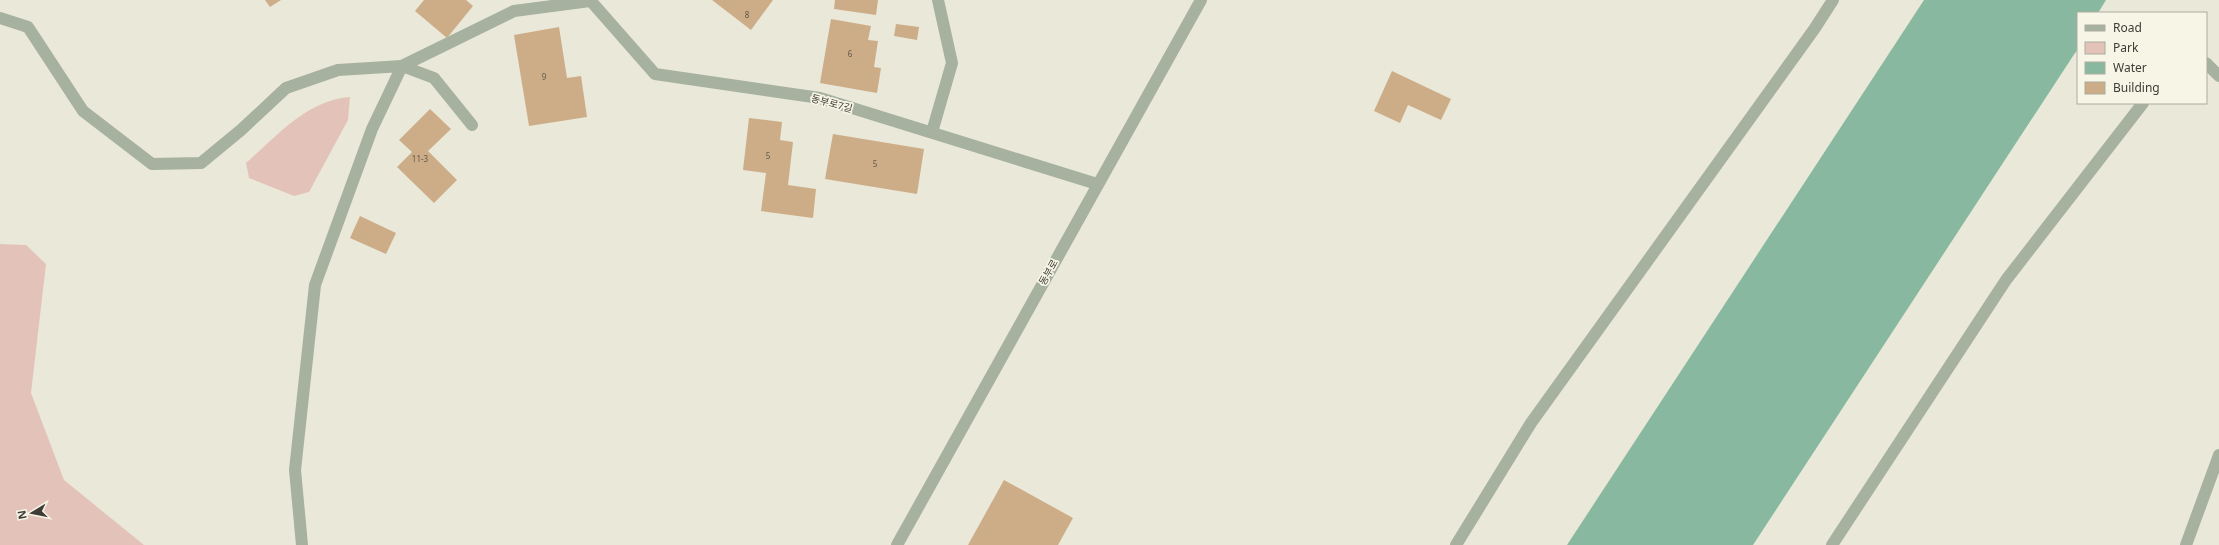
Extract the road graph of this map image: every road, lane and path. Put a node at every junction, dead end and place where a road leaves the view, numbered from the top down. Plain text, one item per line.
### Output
1 (938, 0) edge
2 (1201, 0) edge
3 (1833, 0) edge
4 (590, 1) edge
5 (0, 18) edge
6 (2207, 64) edge
7 (402, 66) junction
8 (2219, 76) edge
9 (2142, 104) edge
10 (472, 126) dead end
11 (932, 132) junction
12 (1097, 184) junction
13 (2219, 455) edge
14 (302, 545) edge
15 (897, 545) edge
16 (1456, 545) edge
17 (1832, 545) edge
18 (2186, 545) edge

1 - 11 street
2 - 12 street, 동부로
3 - 16 street
4 - 7 street
4 - 11 street, 동부로7길
5 - 7 street
6 - 8 street
7 - 10 street
7 - 14 street
9 - 17 street
11 - 12 street, 동부로7길
12 - 15 street, 동부로
13 - 18 street

